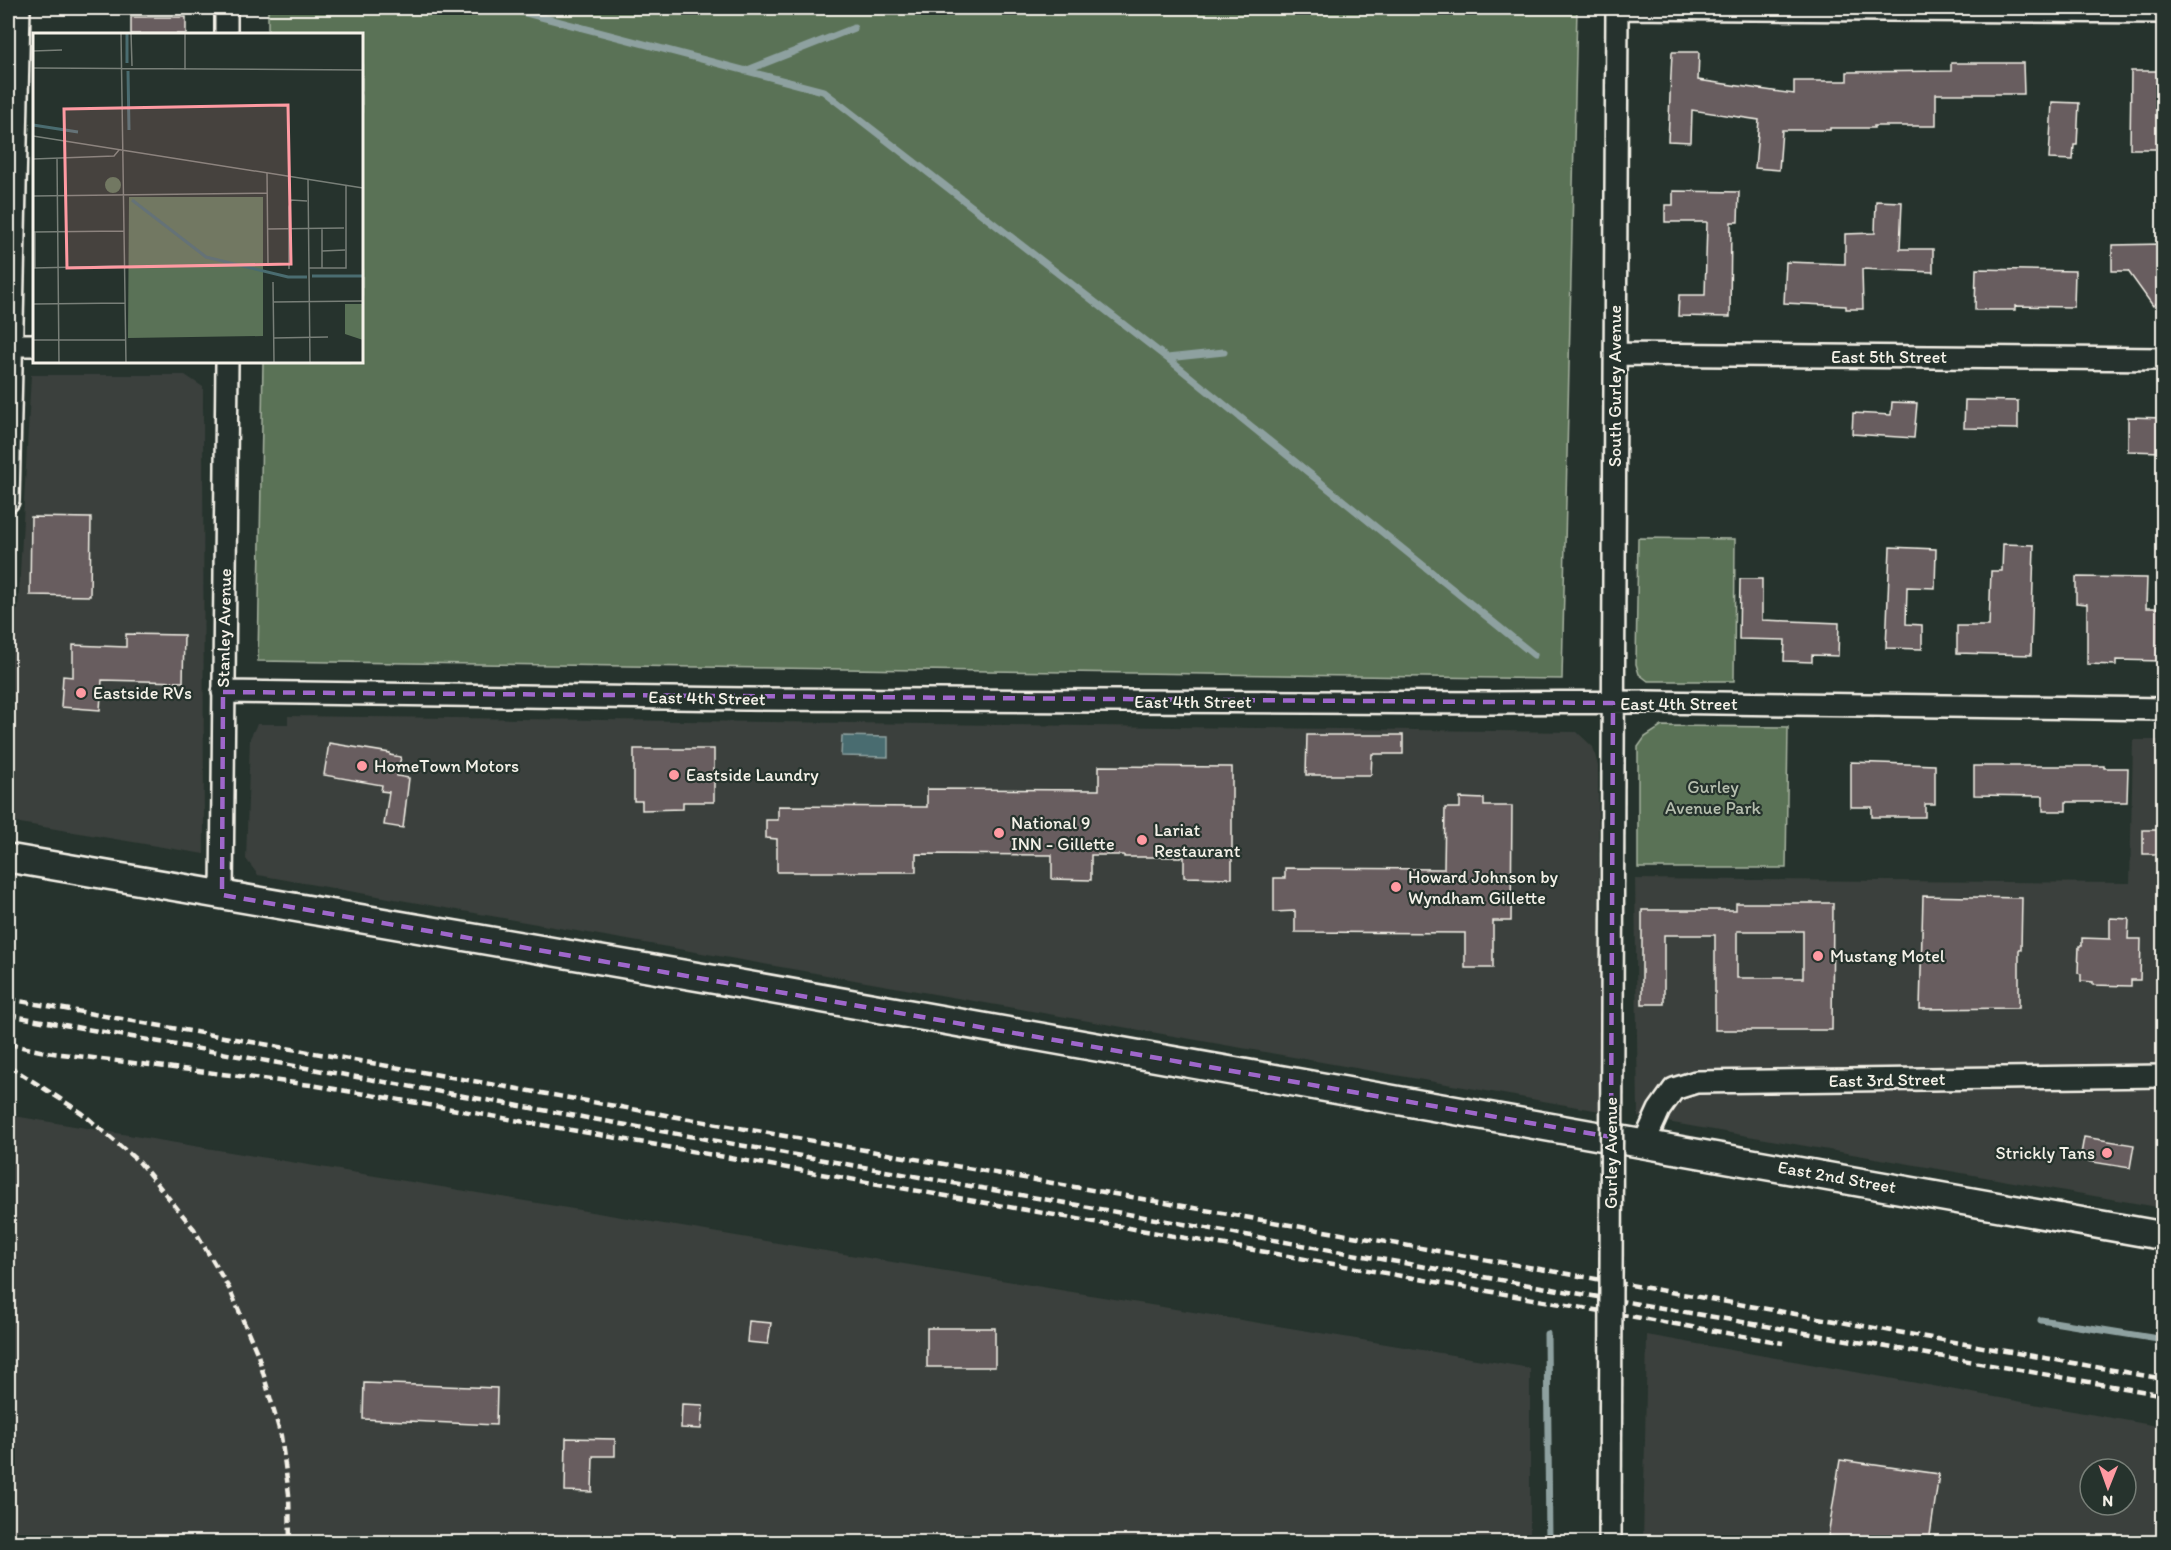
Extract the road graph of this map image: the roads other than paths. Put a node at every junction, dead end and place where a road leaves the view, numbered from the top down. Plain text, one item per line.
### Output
1 (19, 8) edge
2 (226, 8) edge
3 (1617, 8) edge
4 (2163, 12) edge
5 (226, 33) edge
6 (9, 345) edge
7 (33, 345) edge
8 (1615, 354) junction
9 (2163, 359) edge
10 (226, 363) edge
11 (8, 501) edge
12 (223, 692) junction
13 (1613, 704) junction
14 (2163, 710) edge
15 (1613, 764) joint
16 (8, 858) edge
17 (222, 895) junction
18 (2163, 1076) edge
19 (1644, 1143) junction
20 (2163, 1236) edge
21 (1610, 1542) edge

1 - 6 street
2 - 5 street
3 - 4 street
3 - 8 street, South Gurley Avenue
6 - 7 street
6 - 11 street
8 - 9 street, East 5th Street
8 - 13 street, South Gurley Avenue
10 - 12 street, Stanley Avenue
12 - 13 street, East 4th Street
12 - 17 street, Stanley Avenue
13 - 14 street, East 4th Street
13 - 15 street, South Gurley Avenue
15 - 21 street, Gurley Avenue, bridge
16 - 17 main road, East 2nd Street
17 - 19 main road, East 2nd Street
18 - 19 street, East 3rd Street
19 - 20 main road, East 2nd Street

